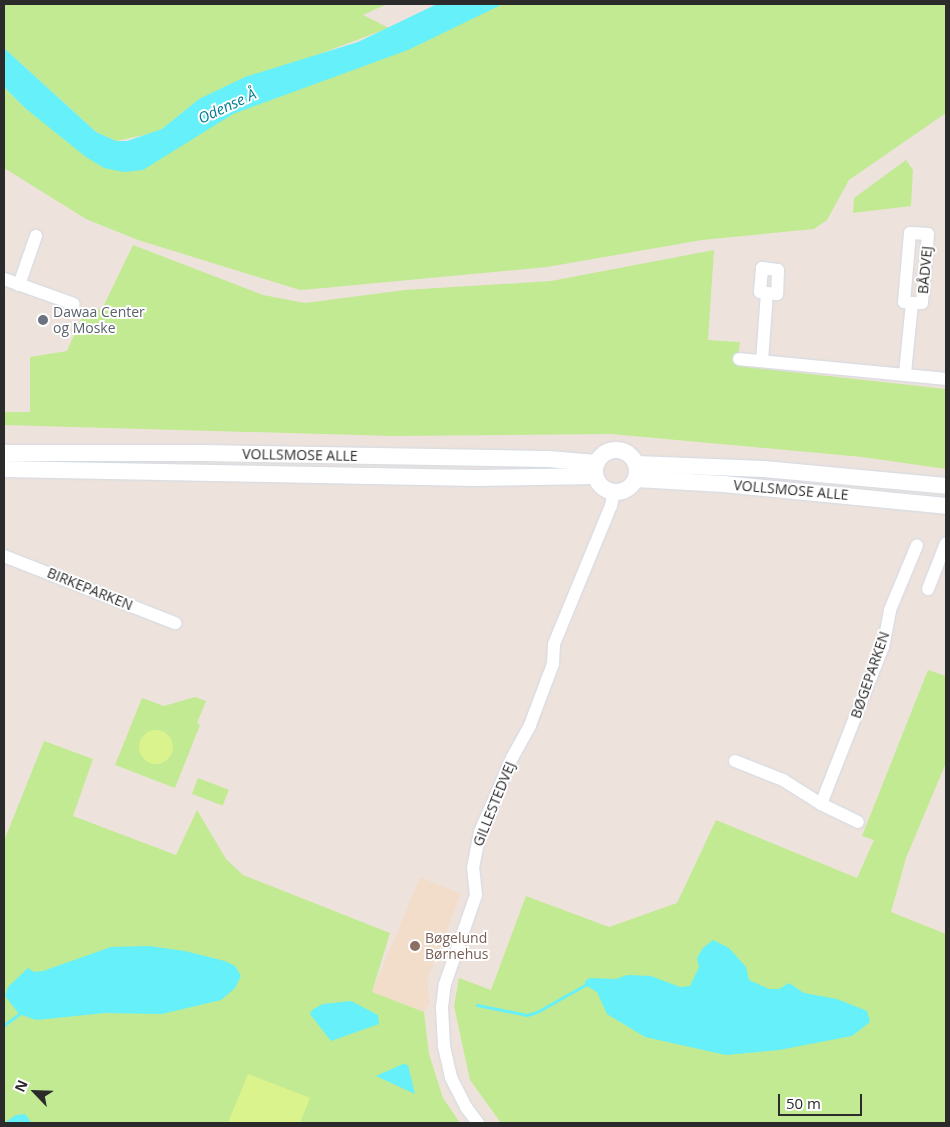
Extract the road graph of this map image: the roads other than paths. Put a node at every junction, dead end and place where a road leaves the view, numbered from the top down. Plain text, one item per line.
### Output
1 (36, 236) dead end
2 (4, 279) edge
3 (19, 285) junction
4 (767, 293) dead end
5 (912, 303) junction
6 (74, 304) dead end
7 (739, 359) dead end
8 (762, 361) junction
9 (905, 374) junction
10 (946, 379) edge
11 (4, 453) edge
12 (4, 468) edge
13 (596, 469) junction
14 (636, 471) junction
15 (946, 486) edge
16 (614, 492) junction
17 (946, 506) edge
18 (946, 543) edge
19 (917, 545) dead end
20 (4, 556) edge
21 (928, 589) dead end
22 (176, 624) dead end
23 (735, 761) dead end
24 (821, 804) junction
25 (858, 822) dead end
26 (478, 1123) edge

1 - 3 street
2 - 3 street
3 - 6 street
4 - 8 street
5 - 5 street, BÅDVEJ
5 - 9 street, BÅDVEJ
7 - 8 street
8 - 9 street
9 - 10 street
11 - 13 street, VOLLSMOSE ALLE
12 - 13 street, VOLLSMOSE ALLE
13 - 14 street
13 - 16 street
14 - 15 street, VOLLSMOSE ALLE
14 - 16 street
14 - 17 street, VOLLSMOSE ALLE
16 - 26 street, GILLESTEDVEJ
18 - 21 street
19 - 24 street, BØGEPARKEN
20 - 22 street, BIRKEPARKEN
23 - 24 street
24 - 25 street

